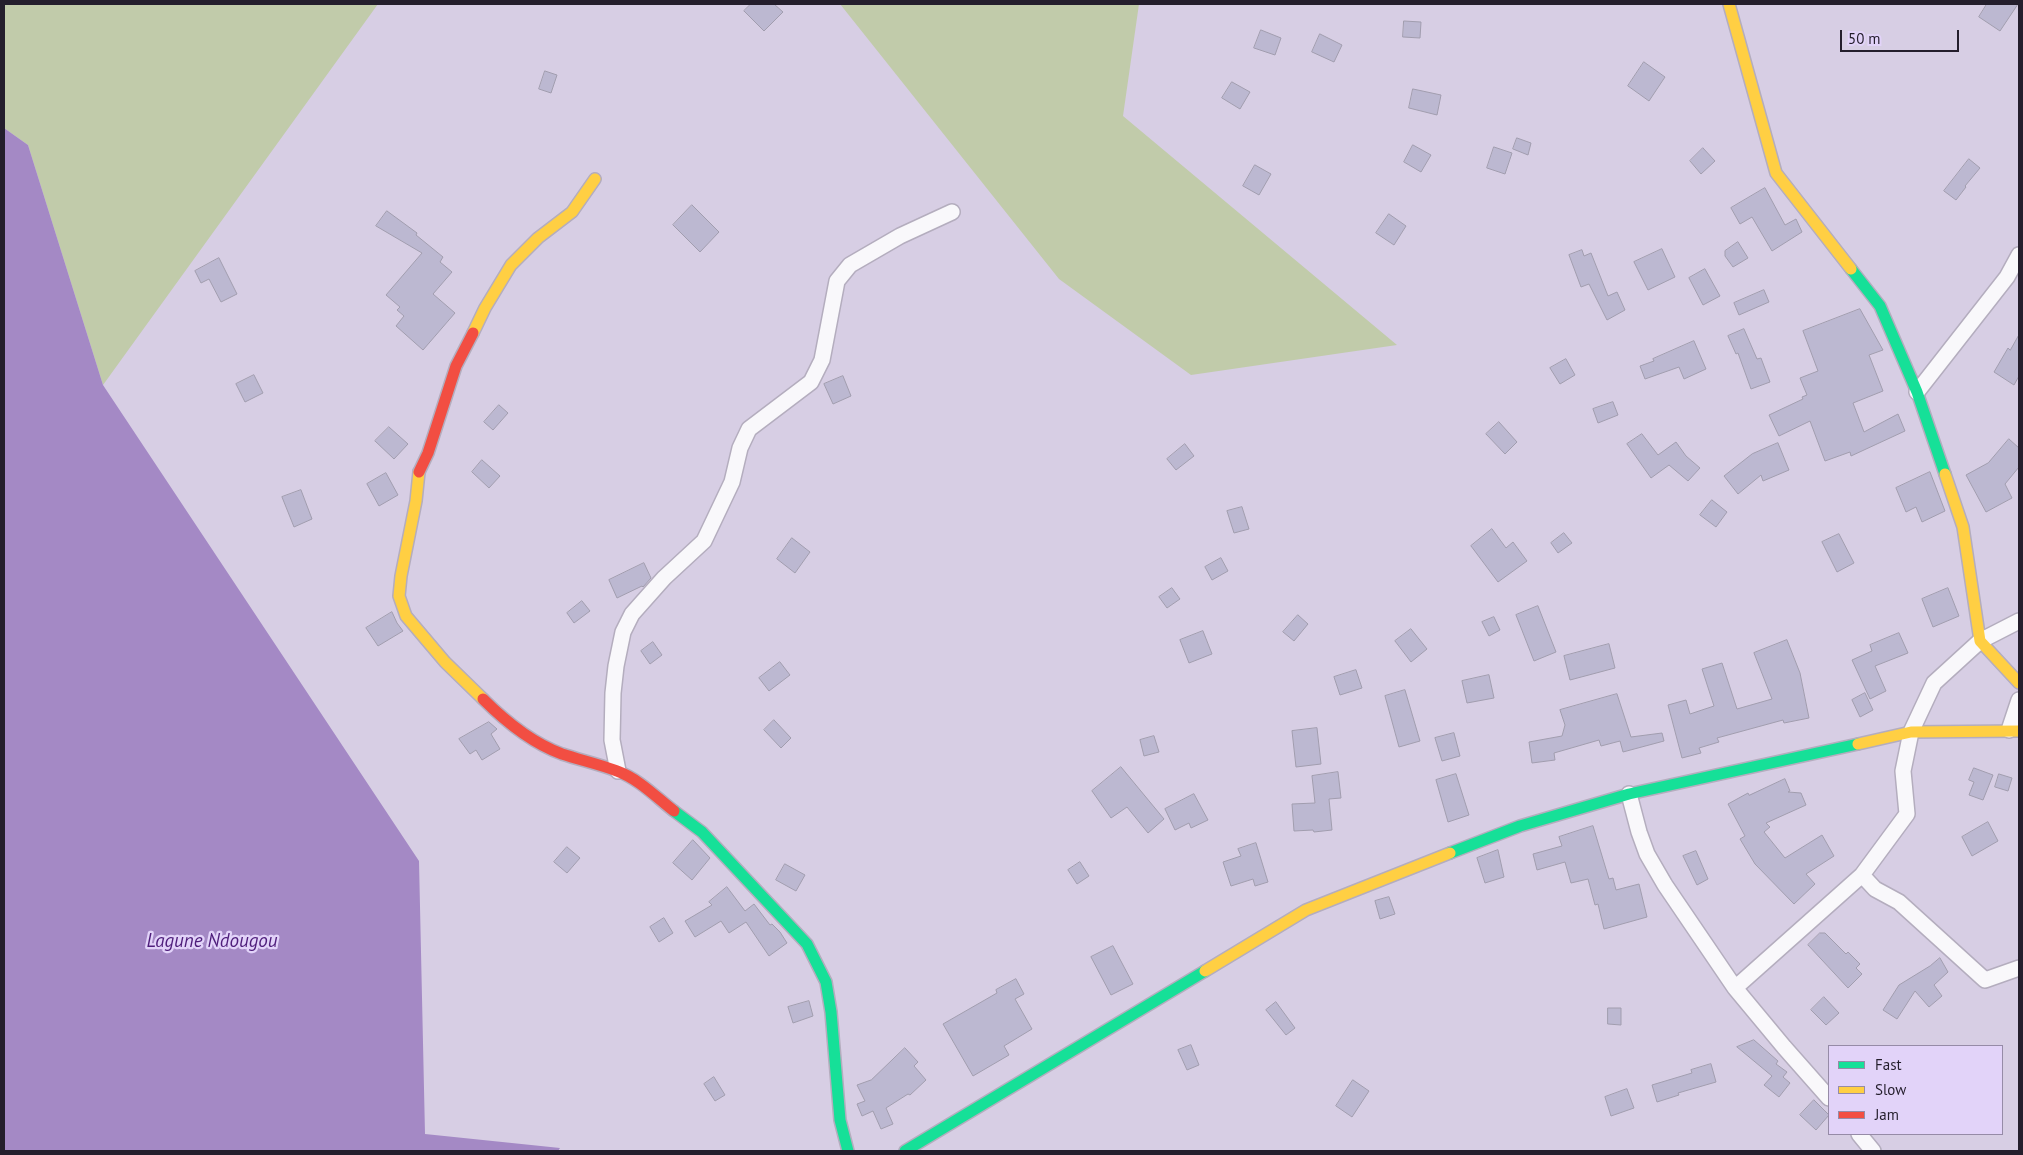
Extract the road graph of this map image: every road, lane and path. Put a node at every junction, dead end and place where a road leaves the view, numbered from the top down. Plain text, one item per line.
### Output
1 (1729, 4) edge
2 (595, 179) dead end
3 (952, 212) dead end
4 (2019, 255) edge
5 (2013, 280) edge
6 (1916, 392) junction
7 (2019, 621) edge
8 (1980, 641) junction
9 (2019, 683) edge
10 (2019, 700) edge
11 (2014, 731) edge
12 (1911, 732) junction
13 (618, 770) junction
14 (1629, 794) junction
15 (1862, 876) junction
16 (2019, 968) edge
17 (1735, 988) junction
18 (1828, 1097) edge
19 (1860, 1135) edge
20 (848, 1151) edge
21 (906, 1151) edge
22 (1873, 1151) edge

1 - 6 street
2 - 13 street
3 - 13 street
4 - 5 street
5 - 6 street
6 - 8 street
7 - 8 street
8 - 9 street
8 - 12 street
10 - 11 street
11 - 12 street
12 - 14 street
12 - 15 street
13 - 20 street
14 - 17 street
14 - 21 street
15 - 16 street
15 - 17 street
17 - 18 street
19 - 22 street

